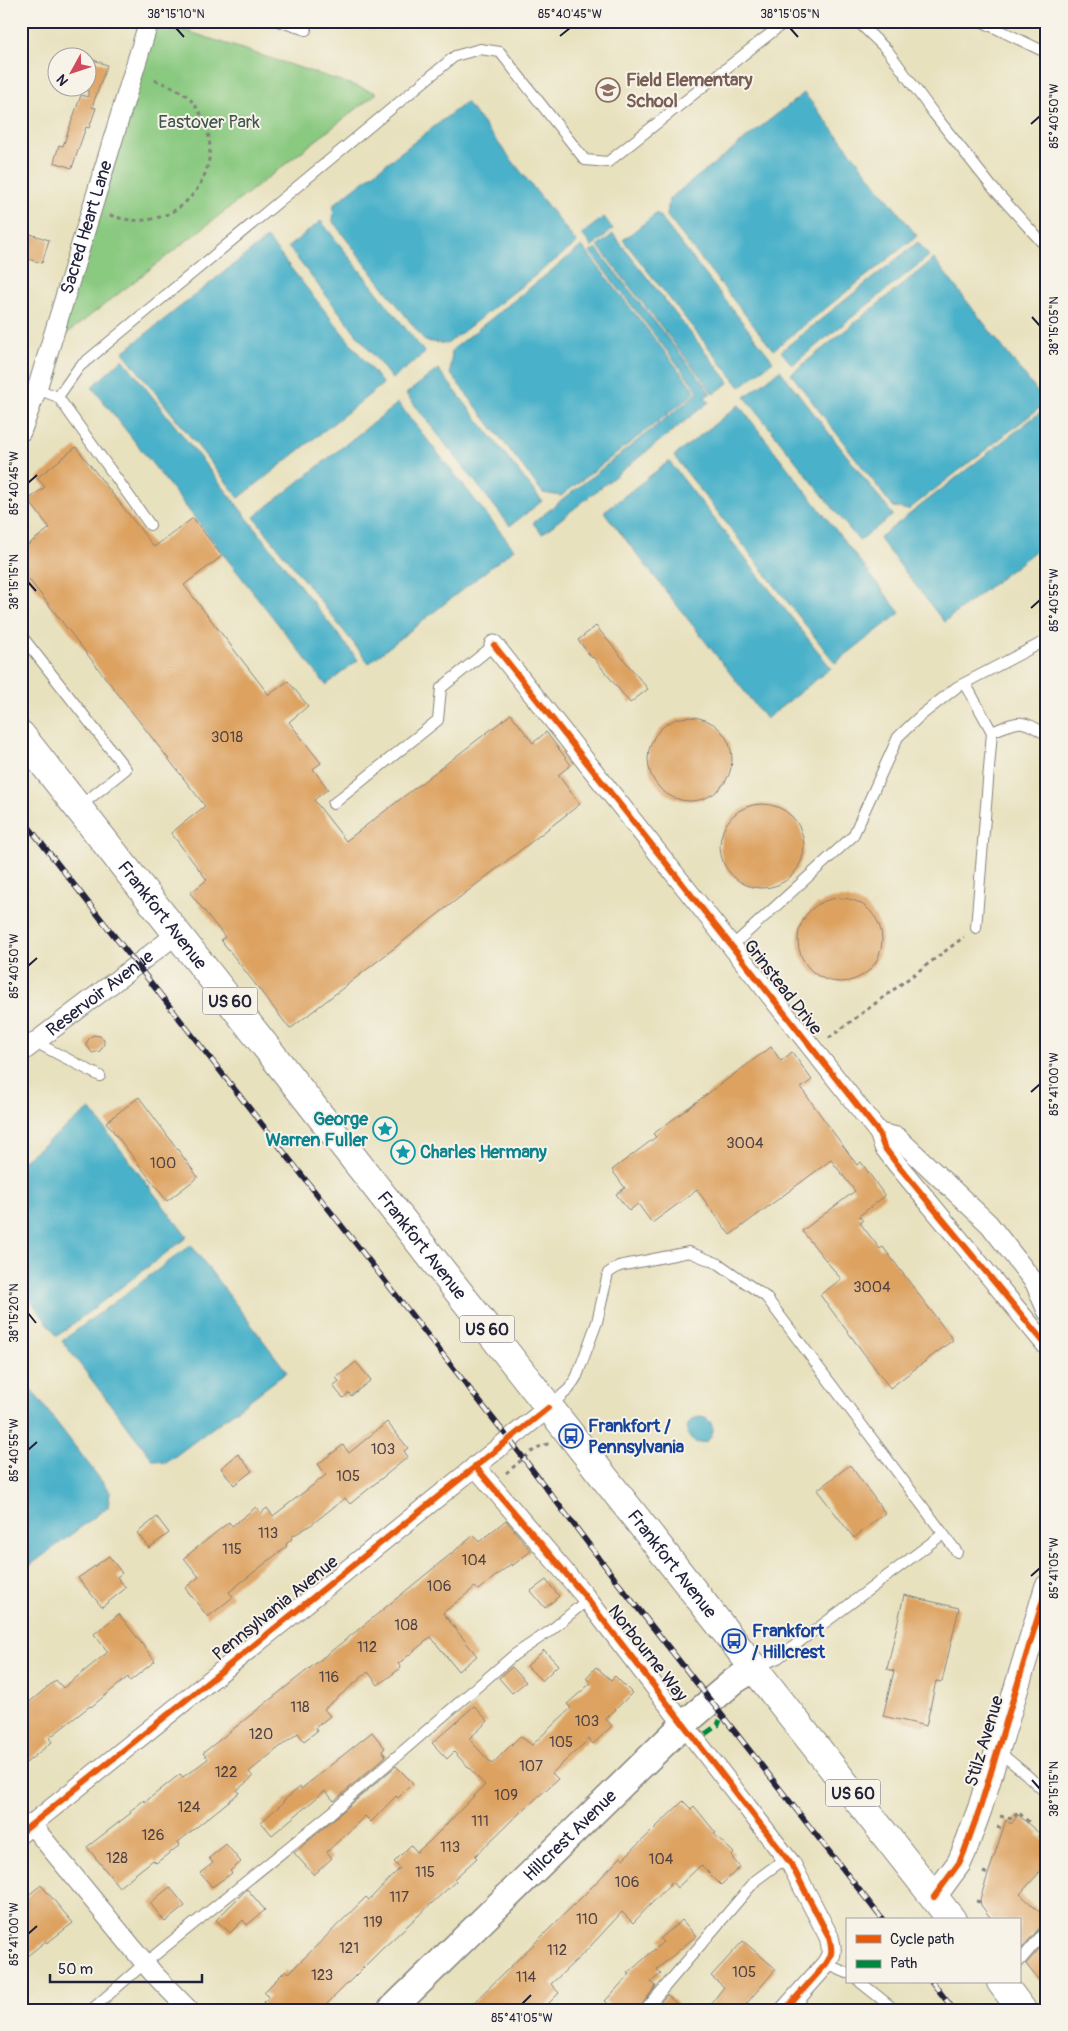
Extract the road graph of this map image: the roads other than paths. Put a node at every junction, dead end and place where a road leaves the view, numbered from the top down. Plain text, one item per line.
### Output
1 (149, 21) edge
2 (278, 21) edge
3 (786, 21) edge
4 (857, 21) edge
5 (981, 21) edge
6 (306, 30) dead end
7 (1047, 53) edge
8 (1047, 248) edge
9 (37, 389) junction
10 (58, 396) junction
11 (21, 432) edge
12 (150, 526) dead end
13 (21, 635) edge
14 (1047, 640) edge
15 (494, 645) joint
16 (965, 683) junction
17 (992, 732) junction
18 (21, 735) edge
19 (1047, 735) edge
20 (334, 804) dead end
21 (78, 808) junction
22 (976, 928) road end
23 (177, 934) junction
24 (732, 946) junction
25 (28, 1048) edge
26 (100, 1076) dead end
27 (879, 1133) junction
28 (1047, 1311) edge
29 (1047, 1346) edge
30 (548, 1408) junction
31 (474, 1466) junction
32 (943, 1534) junction
33 (957, 1552) dead end
34 (1047, 1587) edge
35 (587, 1600) junction
36 (754, 1668) junction
37 (684, 1724) junction
38 (997, 1751) junction
39 (1047, 1794) edge
40 (26, 1828) edge
41 (789, 1861) junction
42 (934, 1897) junction
43 (950, 1918) edge
44 (1047, 1930) edge
45 (1020, 1961) edge
46 (145, 1963) junction
47 (826, 1964) junction
48 (846, 1973) edge
49 (863, 1984) edge
50 (1002, 1984) edge
51 (92, 2010) edge
52 (189, 2010) edge
53 (391, 2010) edge
54 (645, 2010) edge
55 (785, 2010) edge
56 (896, 2010) edge
57 (1022, 2010) edge

1 - 9 street, Sacred Heart Lane
2 - 6 lane
3 - 10 lane
4 - 8 lane
5 - 7 lane
9 - 10 lane
9 - 11 street, Sacred Heart Lane
10 - 12 lane
13 - 21 lane
14 - 16 lane
15 - 20 lane
15 - 24 street, Grinstead Drive
16 - 17 lane
16 - 24 lane
17 - 19 lane
17 - 22 lane
18 - 21 main road, Frankfort Avenue / US 60
21 - 23 main road, Frankfort Avenue / US 60
23 - 25 street, Reservoir Avenue
23 - 30 main road, Frankfort Avenue / US 60
24 - 27 street, Grinstead Drive
25 - 26 lane
27 - 28 street
27 - 29 street, Grinstead Drive
30 - 31 street, Pennsylvania Avenue
30 - 32 lane
30 - 36 main road, Frankfort Avenue / US 60
31 - 35 street, Norbourne Way
31 - 40 street, Pennsylvania Avenue
32 - 33 lane
32 - 36 lane
34 - 38 street, Stilz Avenue
35 - 37 street, Norbourne Way
35 - 46 lane
36 - 37 main road, Hillcrest Avenue
36 - 42 main road, Frankfort Avenue / US 60
37 - 41 street, Norbourne Way
37 - 53 main road, Hillcrest Avenue
38 - 39 lane
38 - 42 street, Stilz Avenue
40 - 46 street
41 - 47 street, Norbourne Way
41 - 54 lane
42 - 43 main road, Frankfort Avenue / US 60
44 - 45 lane
46 - 51 lane
46 - 52 street
47 - 48 lane
47 - 55 street
49 - 56 lane
50 - 57 main road

